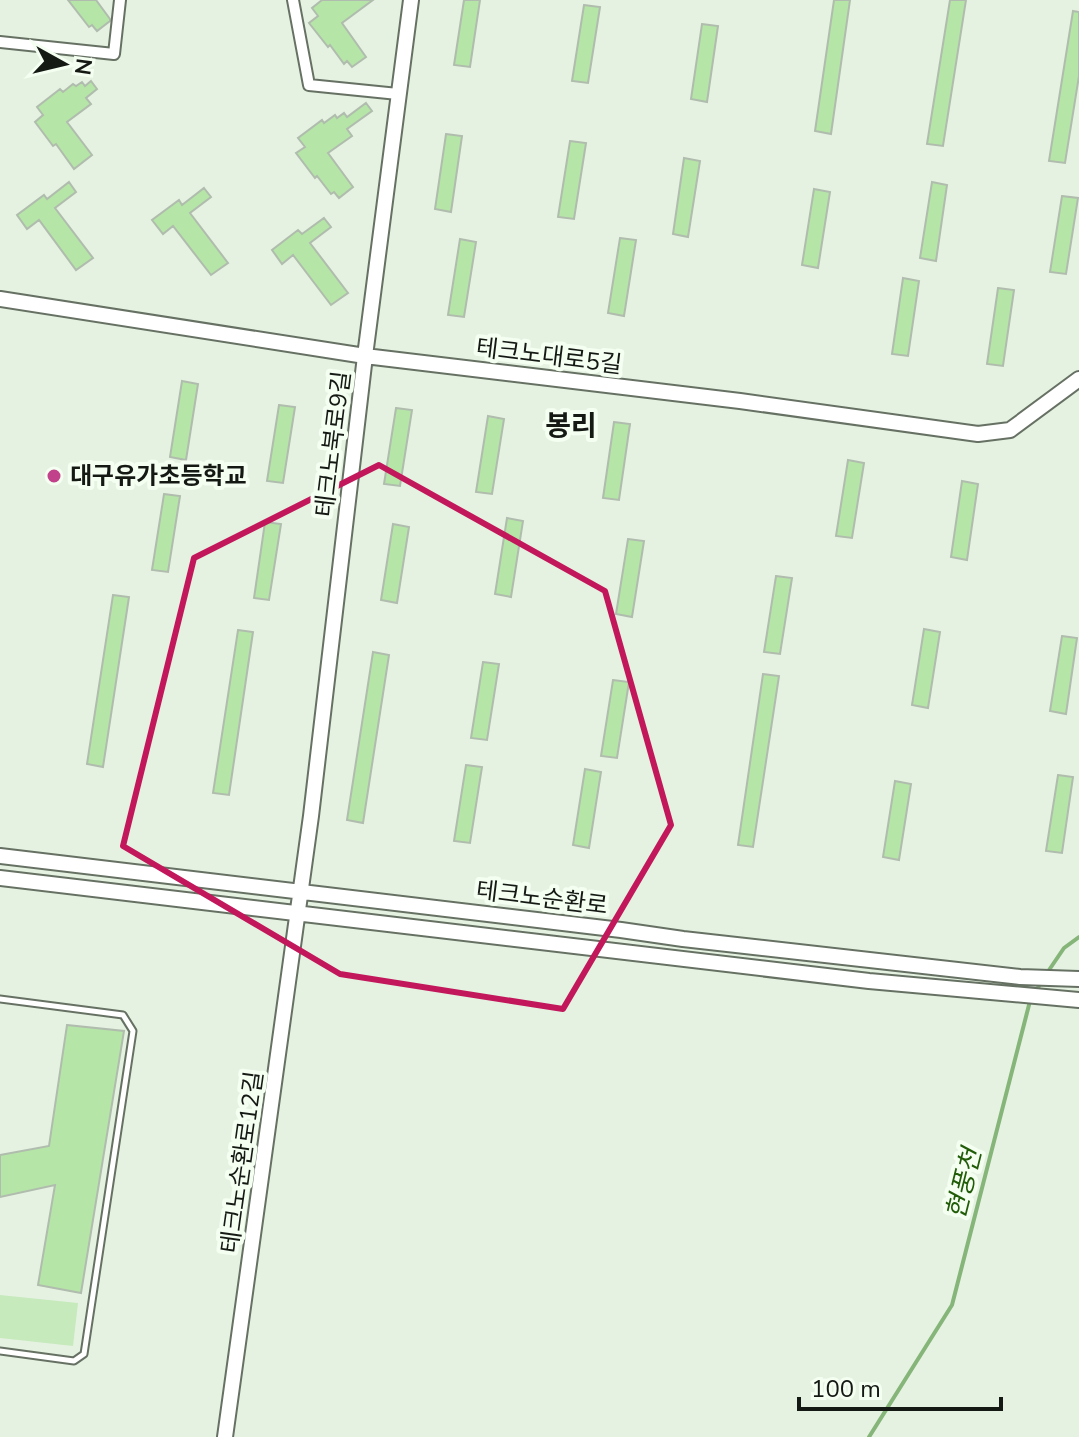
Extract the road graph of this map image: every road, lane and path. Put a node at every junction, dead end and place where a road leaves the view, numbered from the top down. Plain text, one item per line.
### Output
1 (120, 0) edge
2 (293, 0) edge
3 (411, 0) edge
4 (0, 42) edge
5 (398, 94) junction
6 (0, 299) edge
7 (365, 356) junction
8 (1079, 379) edge
9 (0, 856) edge
10 (0, 878) edge
11 (301, 893) junction
12 (298, 914) junction
13 (1079, 979) edge
14 (0, 999) edge
15 (1079, 1000) edge
16 (0, 1351) edge
17 (225, 1437) edge

1 - 4 street
2 - 5 street
3 - 5 street, 테크노북로9길
5 - 7 street, 테크노북로9길
6 - 7 street, 테크노대로5길
7 - 8 street, 테크노대로5길
7 - 11 street, 테크노북로9길
9 - 11 street, 테크노순환로
10 - 12 street, 테크노순환로
11 - 12 street, 테크노순환로12길
11 - 13 street, 테크노순환로
12 - 15 street, 테크노순환로
12 - 17 street, 테크노순환로12길
14 - 16 lane

